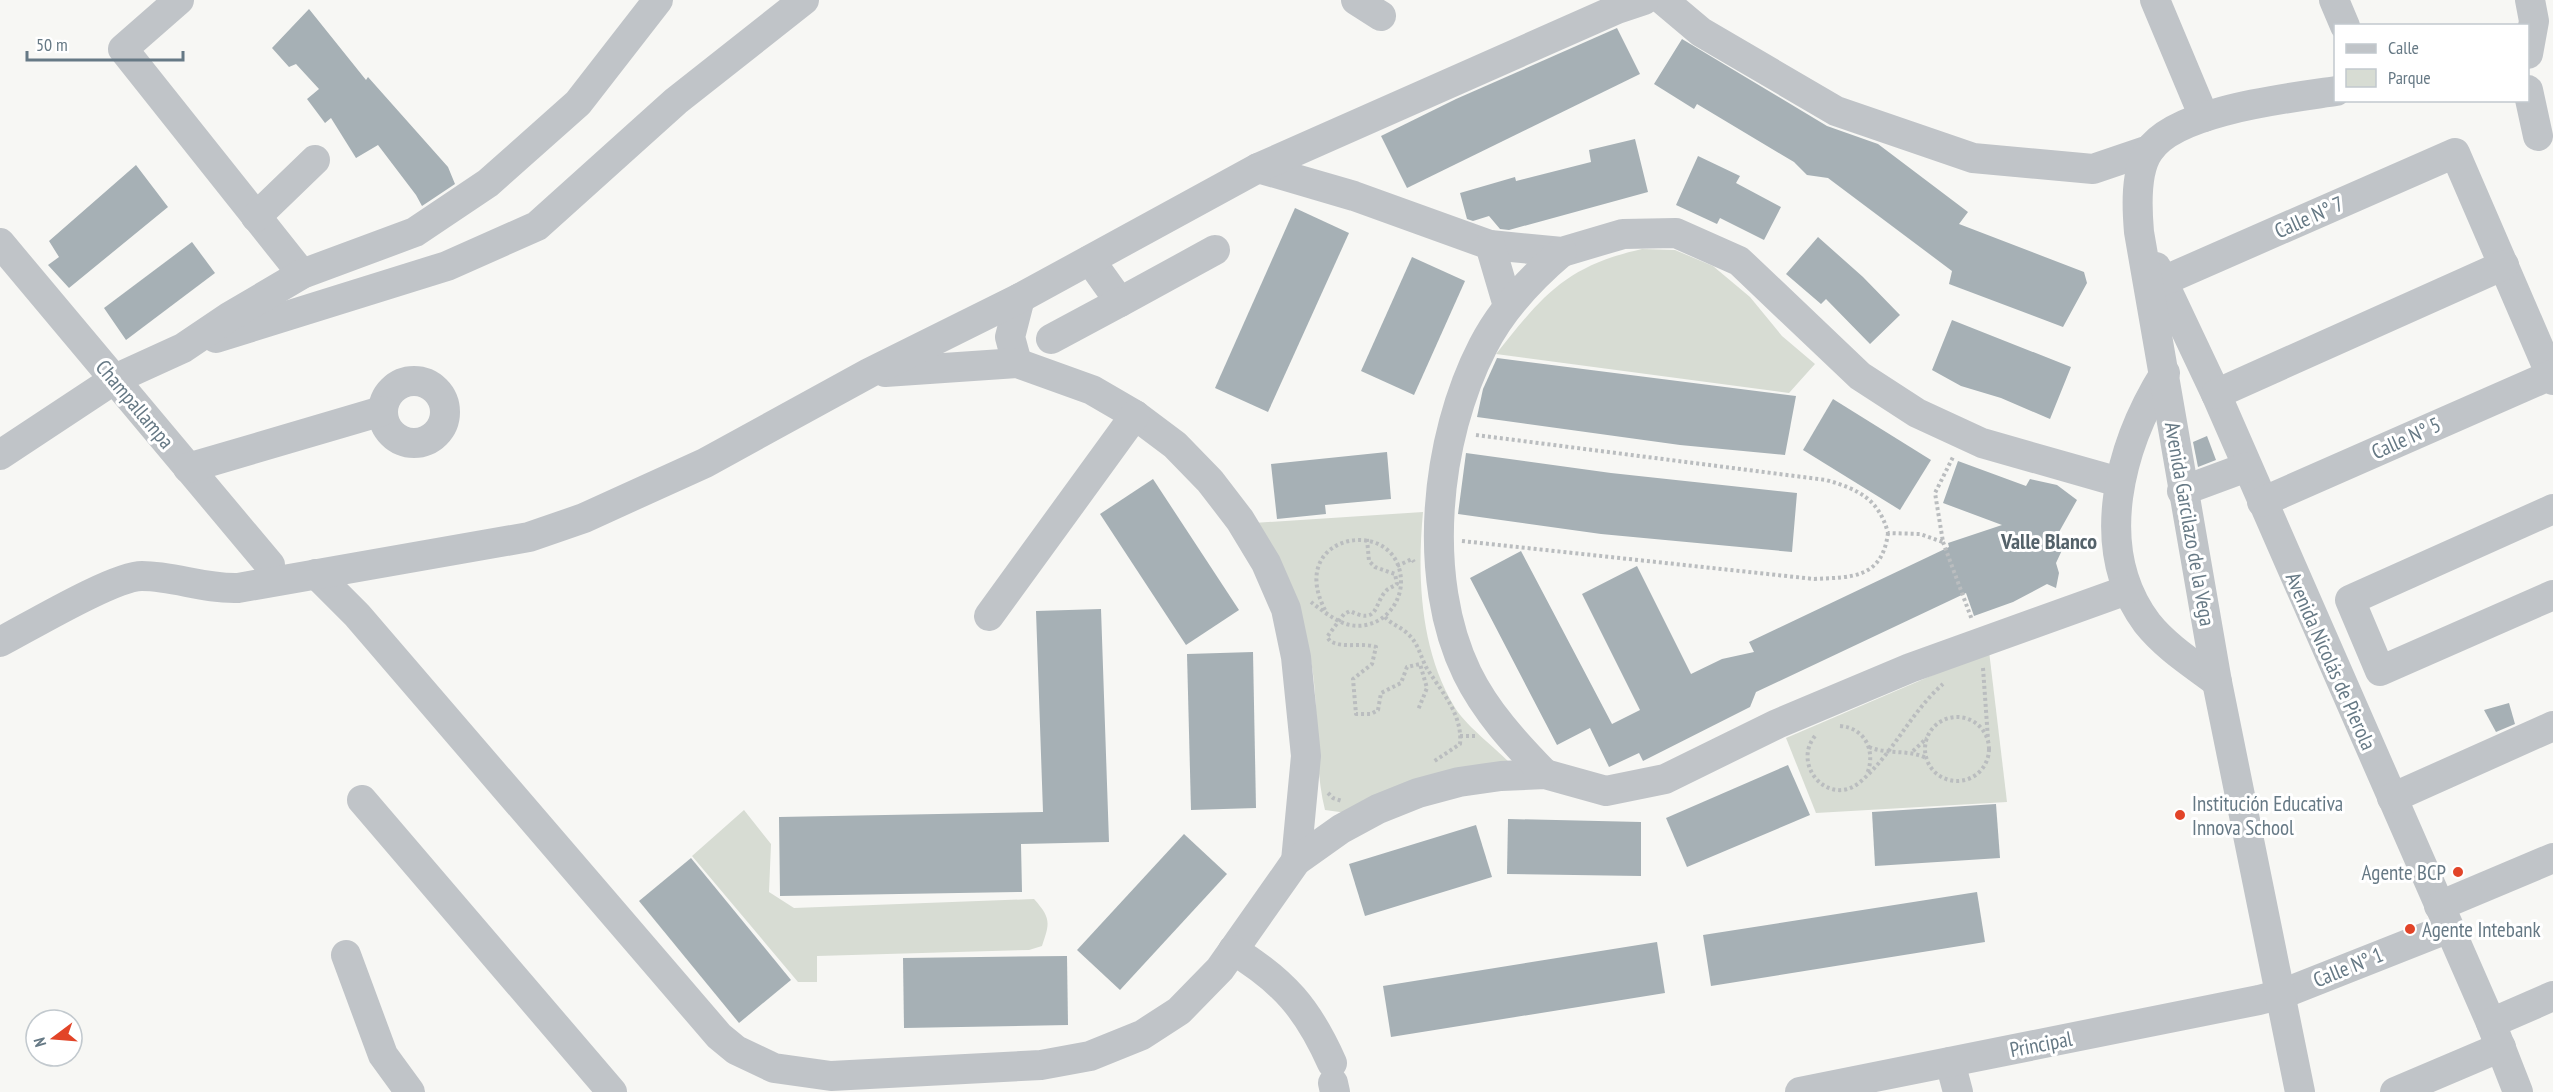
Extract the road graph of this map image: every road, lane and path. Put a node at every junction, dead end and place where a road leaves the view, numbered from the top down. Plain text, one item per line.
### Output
1 (178, 0) edge
2 (658, 0) edge
3 (804, 0) edge
4 (1356, 0) edge
5 (1644, 0) edge
6 (1663, 0) edge
7 (2155, 0) edge
8 (2334, 0) edge
9 (2530, 0) edge
10 (1381, 16) dead end
11 (2344, 24) edge
12 (2529, 48) edge
13 (2334, 91) edge
14 (2529, 95) edge
15 (2204, 117) junction
16 (2538, 136) dead end
17 (2149, 150) junction
18 (315, 160) dead end
19 (1258, 168) junction
20 (256, 217) junction
21 (2139, 232) junction
22 (0, 243) edge
23 (1490, 245) junction
24 (1215, 250) dead end
25 (1562, 252) junction
26 (1090, 260) junction
27 (2504, 265) junction
28 (302, 274) junction
29 (2163, 281) junction
30 (1020, 298) junction
31 (1120, 302) junction
32 (1508, 306) junction
33 (1051, 339) dead end
34 (183, 348) junction
35 (1017, 363) junction
36 (868, 373) junction
37 (2165, 373) junction
38 (2552, 378) edge
39 (114, 380) junction
40 (2216, 394) junction
41 (382, 411) dead end
42 (1135, 415) junction
43 (1454, 430) junction
44 (1964, 435) junction
45 (0, 456) edge
46 (2247, 467) junction
47 (188, 468) junction
48 (2119, 482) junction
49 (2182, 491) junction
50 (2262, 502) junction
51 (2553, 509) edge
52 (1888, 533) junction
53 (1367, 539) junction
54 (1437, 539) junction
55 (1943, 542) junction
56 (270, 565) dead end
57 (368, 566) junction
58 (1397, 566) junction
59 (1416, 573) dead end
60 (316, 574) junction
61 (2127, 590) junction
62 (2553, 595) edge
63 (357, 615) junction
64 (989, 616) dead end
65 (1385, 616) junction
66 (1339, 621) junction
67 (1972, 622) dead end
68 (0, 642) edge
69 (1982, 661) dead end
70 (1948, 680) dead end
71 (2217, 682) junction
72 (1451, 691) dead end
73 (1460, 709) dead end
74 (1418, 710) dead end
75 (1836, 725) dead end
76 (2553, 726) edge
77 (1473, 730) dead end
78 (1807, 733) dead end
79 (1460, 736) junction
80 (1478, 736) junction
81 (1928, 738) junction
82 (1988, 739) junction
83 (1484, 742) dead end
84 (1869, 747) junction
85 (1891, 750) junction
86 (1913, 751) junction
87 (1927, 758) junction
88 (1423, 766) dead end
89 (1545, 774) junction
90 (1867, 774) junction
91 (1314, 798) junction
92 (2392, 798) junction
93 (362, 800) dead end
94 (1345, 815) junction
95 (2553, 858) edge
96 (1296, 861) junction
97 (2444, 917) junction
98 (1233, 951) junction
99 (346, 955) dead end
100 (2282, 994) junction
101 (2553, 996) edge
102 (2496, 1035) junction
103 (1950, 1062) junction
104 (1333, 1079) edge
105 (410, 1092) edge
106 (612, 1092) edge
107 (1801, 1092) edge
108 (1958, 1092) edge
109 (2300, 1092) edge
110 (2395, 1092) edge
111 (2518, 1092) edge

1 - 20 street
2 - 28 street
3 - 34 street
4 - 10 street
5 - 19 street
6 - 17 street
7 - 15 street
8 - 11 street
9 - 12 street
13 - 15 street
14 - 16 street
15 - 17 street
17 - 21 street, Avenida Garcilazo de la Vega
18 - 20 street
19 - 23 street
19 - 26 street
20 - 28 street
21 - 29 street, Avenida Nicolás de Pierola
21 - 37 street, Avenida Garcilazo de la Vega
22 - 39 street, Champallampa
23 - 25 street
23 - 32 street
24 - 31 street
25 - 32 street
25 - 44 street
26 - 30 street
26 - 31 street
27 - 29 street, Calle N° 7
27 - 38 street
27 - 40 street
28 - 34 street
29 - 40 street, Avenida Nicolás de Pierola
30 - 35 street
30 - 36 street
31 - 33 street
32 - 43 street
34 - 39 street
35 - 36 street
35 - 42 street
36 - 57 street
37 - 48 street
37 - 49 street, Avenida Garcilazo de la Vega
38 - 50 street, Calle N° 5
39 - 45 street
39 - 47 street, Champallampa
40 - 46 street, Avenida Nicolás de Pierola
41 - 47 street
42 - 64 street
42 - 91 street
43 - 52 path
43 - 54 street
44 - 48 street
44 - 55 path
46 - 49 street
46 - 50 street, Avenida Nicolás de Pierola
47 - 56 street, Champallampa
48 - 61 street
49 - 71 street, Avenida Garcilazo de la Vega
50 - 92 street, Avenida Nicolás de Pierola
51 - 62 street
52 - 54 path
52 - 55 path
53 - 58 path
53 - 66 path
53 - 66 path
54 - 89 street
55 - 67 path
57 - 60 street
57 - 63 street
58 - 59 path
58 - 65 path
60 - 63 street
60 - 68 street
61 - 71 street
61 - 89 street
63 - 98 street
65 - 66 path
65 - 79 path
66 - 74 path
69 - 82 path
70 - 85 path
71 - 100 street, Avenida Garcilazo de la Vega
72 - 73 path
75 - 84 path
76 - 92 street
77 - 80 path
78 - 90 path
79 - 80 path
79 - 88 path
80 - 83 path
81 - 82 path
81 - 86 path
81 - 87 path
82 - 87 path
84 - 85 path
84 - 90 path
85 - 86 path
85 - 90 path
86 - 87 path
89 - 94 street
91 - 94 street
91 - 94 path
91 - 96 street
92 - 97 street, Avenida Nicolás de Pierola
93 - 106 street
94 - 96 street
95 - 97 street, Calle N° 1
96 - 98 street
97 - 100 street, Calle N° 1
97 - 102 street, Avenida Nicolás de Pierola
98 - 104 street
99 - 105 street
100 - 103 street, Principal
100 - 109 street, Avenida Garcilazo de la Vega
101 - 102 street
102 - 110 street
102 - 111 street, Avenida Nicolás de Pierola
103 - 107 street, Principal
103 - 108 street

